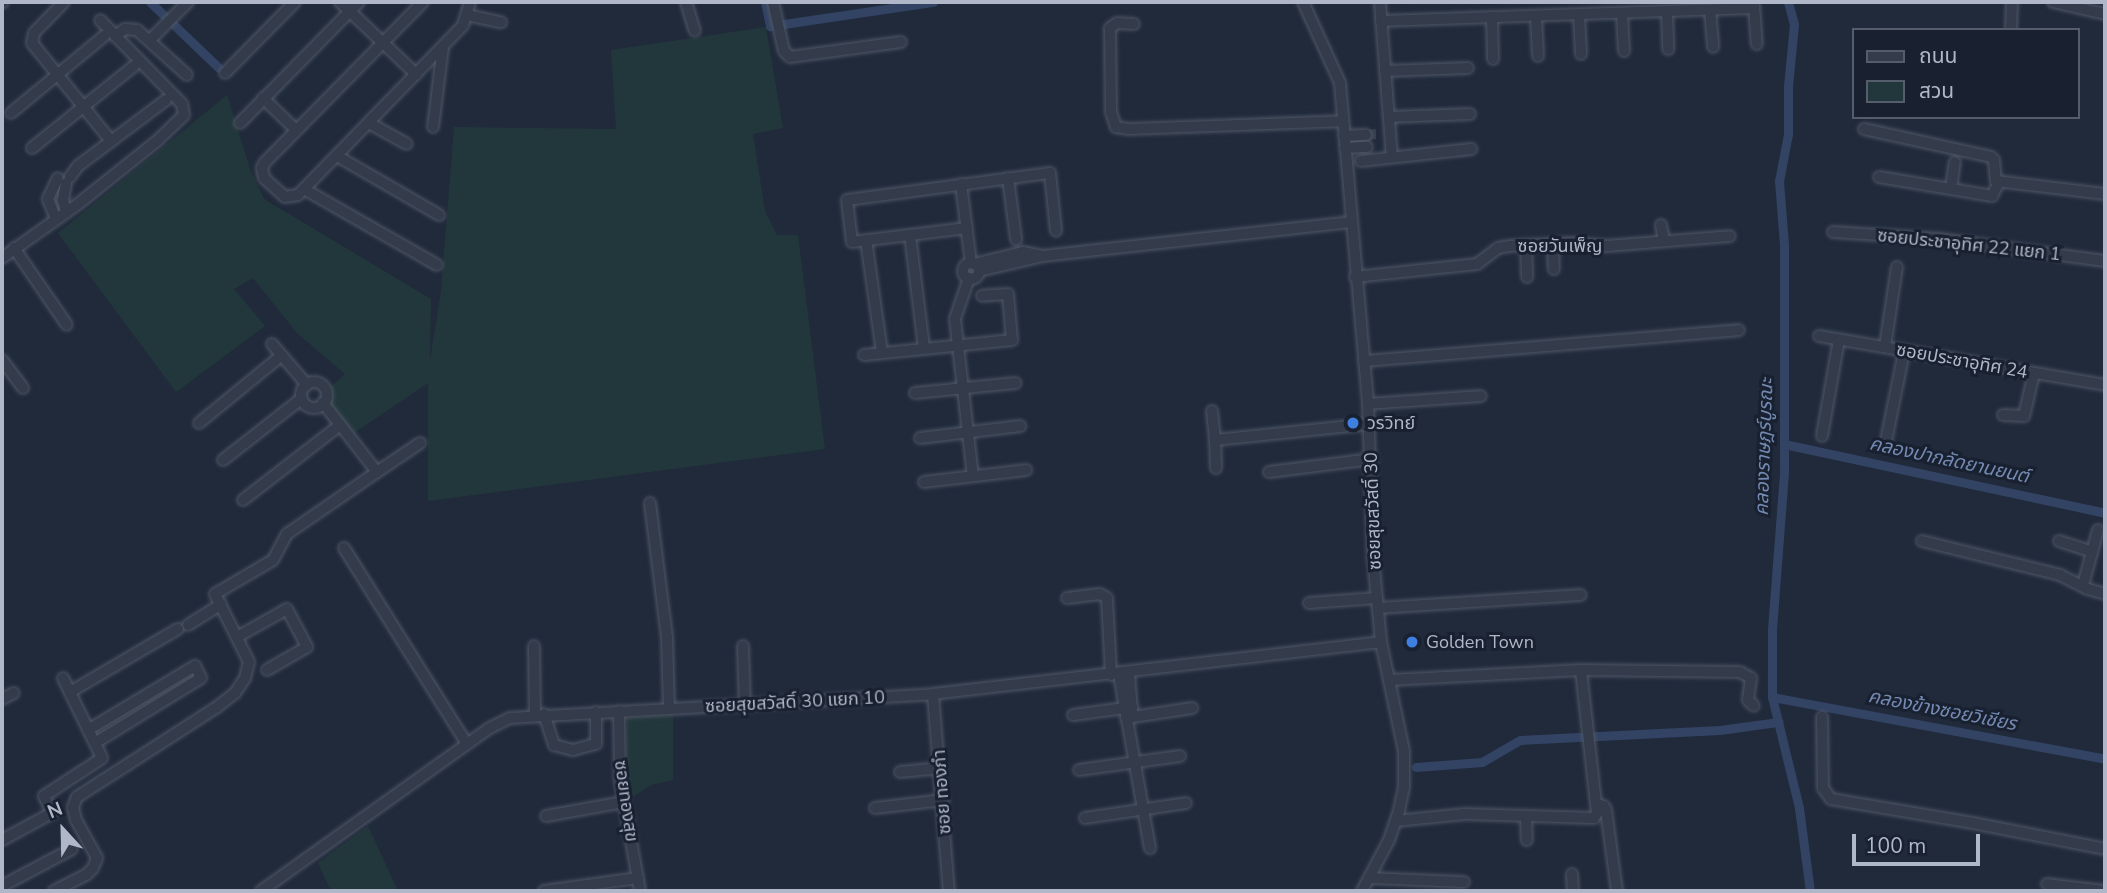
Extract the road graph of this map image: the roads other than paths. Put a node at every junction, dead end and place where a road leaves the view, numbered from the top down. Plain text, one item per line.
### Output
1 (64, 2) edge
2 (188, 2) edge
3 (295, 2) edge
4 (340, 2) edge
5 (359, 2) edge
6 (422, 2) edge
7 (470, 2) edge
8 (686, 2) edge
9 (1303, 2) edge
10 (1380, 2) edge
11 (2012, 2) edge
12 (2053, 2) edge
13 (1754, 5) edge
14 (774, 8) edge
15 (2103, 9) edge
16 (350, 10) junction
17 (1710, 10) junction
18 (1667, 12) junction
19 (1622, 13) junction
20 (467, 15) junction
21 (1579, 15) junction
22 (1536, 16) junction
23 (1492, 18) junction
24 (100, 20) dead end
25 (1381, 21) junction
26 (501, 22) dead end
27 (1134, 24) dead end
28 (2011, 28) edge
29 (695, 31) dead end
30 (109, 36) junction
31 (149, 40) junction
32 (383, 41) junction
33 (901, 42) dead end
34 (1757, 44) dead end
35 (443, 47) junction
36 (1713, 47) dead end
37 (1668, 49) dead end
38 (1624, 51) dead end
39 (1581, 54) dead end
40 (1538, 56) dead end
41 (1493, 59) dead end
42 (134, 66) dead end
43 (1468, 68) dead end
44 (1385, 71) junction
45 (225, 73) dead end
46 (416, 74) junction
47 (57, 75) junction
48 (187, 75) dead end
49 (263, 99) junction
50 (166, 100) dead end
51 (83, 107) junction
52 (11, 113) dead end
53 (1470, 114) dead end
54 (1389, 117) junction
55 (1343, 121) junction
56 (240, 123) dead end
57 (369, 123) junction
58 (433, 127) dead end
59 (1864, 129) dead end
60 (296, 130) junction
61 (1344, 136) junction
62 (111, 141) junction
63 (1371, 143) junction
64 (407, 144) dead end
65 (33, 148) dead end
66 (1345, 148) junction
67 (1471, 149) dead end
68 (1392, 152) junction
69 (337, 156) junction
70 (1362, 162) dead end
71 (1955, 162) dead end
72 (1879, 177) dead end
73 (1008, 178) junction
74 (1999, 181) junction
75 (961, 184) junction
76 (304, 189) junction
77 (1951, 189) junction
78 (2105, 194) edge
79 (439, 215) dead end
80 (61, 216) junction
81 (1351, 222) junction
82 (1661, 225) dead end
83 (967, 228) junction
84 (1056, 231) dead end
85 (1833, 232) dead end
86 (910, 235) junction
87 (1730, 236) dead end
88 (1016, 239) dead end
89 (866, 240) junction
90 (1664, 241) junction
91 (1553, 244) junction
92 (1526, 245) junction
93 (14, 248) junction
94 (2, 256) edge
95 (2105, 261) edge
96 (437, 265) dead end
97 (1896, 267) dead end
98 (973, 269) junction
99 (1554, 269) dead end
100 (1355, 277) junction
101 (1527, 277) dead end
102 (982, 296) dead end
103 (67, 325) dead end
104 (1739, 330) dead end
105 (1819, 337) dead end
106 (1839, 340) junction
107 (272, 344) dead end
108 (958, 346) junction
109 (1885, 347) junction
110 (923, 348) junction
111 (1904, 352) junction
112 (883, 353) junction
113 (864, 355) dead end
114 (281, 356) junction
115 (2, 360) edge
116 (1364, 361) junction
117 (2034, 373) junction
118 (1016, 383) dead end
119 (307, 385) junction
120 (2105, 385) edge
121 (23, 388) dead end
122 (962, 388) junction
123 (915, 393) dead end
124 (1481, 396) dead end
125 (301, 399) junction
126 (323, 403) junction
127 (1368, 404) junction
128 (1212, 411) dead end
129 (2003, 415) dead end
130 (199, 423) dead end
131 (340, 425) junction
132 (1369, 425) junction
133 (1020, 426) dead end
134 (967, 432) junction
135 (1822, 436) dead end
136 (920, 438) dead end
137 (1214, 440) junction
138 (419, 443) dead end
139 (1885, 446) dead end
140 (1372, 459) junction
141 (223, 460) dead end
142 (1216, 468) dead end
143 (1026, 470) dead end
144 (377, 472) junction
145 (1269, 472) dead end
146 (972, 476) junction
147 (924, 482) dead end
148 (243, 500) dead end
149 (650, 503) dead end
150 (2098, 530) dead end
151 (1922, 541) dead end
152 (2059, 541) dead end
153 (344, 548) dead end
154 (2092, 552) junction
155 (2083, 585) junction
156 (2105, 594) edge
157 (1580, 595) dead end
158 (1067, 598) dead end
159 (1309, 603) dead end
160 (1377, 603) junction
161 (221, 604) junction
162 (237, 636) junction
163 (1381, 642) junction
164 (534, 646) dead end
165 (743, 646) dead end
166 (267, 670) dead end
167 (1581, 670) junction
168 (1120, 674) junction
169 (62, 678) dead end
170 (1389, 680) junction
171 (69, 692) junction
172 (14, 693) dead end
173 (933, 694) junction
174 (2, 699) edge
175 (745, 705) junction
176 (1754, 706) dead end
177 (668, 708) junction
178 (1192, 708) dead end
179 (619, 711) junction
180 (596, 712) junction
181 (540, 715) junction
182 (1073, 715) dead end
183 (1128, 715) junction
184 (1822, 717) dead end
185 (88, 730) junction
186 (95, 743) junction
187 (467, 744) junction
188 (1180, 757) dead end
189 (1135, 762) junction
190 (941, 768) junction
191 (1079, 769) dead end
192 (900, 772) dead end
193 (944, 800) junction
194 (624, 802) junction
195 (1186, 803) dead end
196 (1596, 804) junction
197 (875, 808) dead end
198 (1143, 809) junction
199 (546, 816) dead end
200 (1526, 817) junction
201 (1085, 818) dead end
202 (1396, 821) junction
203 (2, 840) edge
204 (1527, 840) dead end
205 (1150, 848) dead end
206 (72, 849) dead end
207 (2105, 849) edge
208 (1572, 874) dead end
209 (638, 878) junction
210 (1369, 878) junction
211 (1464, 882) dead end
212 (2047, 884) dead end
213 (2, 886) edge
214 (2073, 889) edge
215 (54, 891) edge
216 (261, 891) edge
217 (544, 891) edge
218 (640, 891) edge
219 (949, 891) edge
220 (1362, 891) edge
221 (1573, 891) edge
222 (1617, 891) edge
223 (2104, 891) edge

1 - 47 street
2 - 31 street
3 - 45 street
4 - 16 street
5 - 16 street
6 - 32 street
7 - 20 street
8 - 29 street
9 - 55 street, ซอยสุขสวัสดิ์ 30
10 - 25 street
11 - 28 street
12 - 15 street
13 - 17 street
13 - 34 street
14 - 33 street
16 - 32 street
16 - 49 street
17 - 18 street
17 - 36 street
18 - 19 street
18 - 37 street
19 - 21 street
19 - 38 street
20 - 26 street
20 - 35 street
21 - 22 street
21 - 39 street
22 - 23 street
22 - 40 street
23 - 25 street
23 - 41 street
24 - 30 street
25 - 44 street
27 - 55 street
30 - 31 street
30 - 47 street
30 - 80 street
31 - 48 street
32 - 46 street
32 - 60 street
35 - 46 street
35 - 58 street
42 - 51 street
43 - 44 street
44 - 54 street
46 - 57 street
47 - 51 street
47 - 52 street
49 - 56 street
49 - 60 street
50 - 62 street
51 - 62 street
51 - 65 street
53 - 54 street
54 - 68 street
55 - 61 street, ซอยสุขสวัสดิ์ 30
57 - 64 street
57 - 69 street
59 - 74 street
60 - 76 street
61 - 63 street
61 - 66 street, ซอยสุขสวัสดิ์ 30
62 - 80 street
63 - 66 street
63 - 68 street
66 - 81 street, ซอยสุขสวัสดิ์ 30
67 - 68 street
68 - 70 street
69 - 76 street
69 - 79 street
71 - 77 street
72 - 77 street
73 - 75 street
73 - 84 street
73 - 88 street
74 - 77 street
74 - 78 street
75 - 83 street
75 - 89 street
76 - 96 street
80 - 93 street
81 - 98 street
81 - 100 street, ซอยสุขสวัสดิ์ 30
82 - 90 street
83 - 86 street
83 - 98 street
85 - 95 street, ซอยประชาอุทิศ 22 แยก 1
86 - 89 street
86 - 110 street
87 - 90 street, ซอยวันเพ็ญ
89 - 112 street
90 - 91 street, ซอยวันเพ็ญ
91 - 92 street, ซอยวันเพ็ญ
91 - 99 street
92 - 100 street, ซอยวันเพ็ญ
92 - 101 street
93 - 94 street
93 - 103 street
97 - 109 street
98 - 108 street
100 - 116 street, ซอยสุขสวัสดิ์ 30
102 - 108 street
104 - 116 street
105 - 106 street, ซอยประชาอุทิศ 24
106 - 109 street, ซอยประชาอุทิศ 24
106 - 135 street
107 - 114 street
108 - 110 street
108 - 122 street
109 - 111 street, ซอยประชาอุทิศ 24
110 - 112 street
111 - 117 street, ซอยประชาอุทิศ 24
111 - 139 street
112 - 113 street
114 - 119 street
114 - 130 street
115 - 121 street
116 - 127 street, ซอยสุขสวัสดิ์ 30
117 - 120 street, ซอยประชาอุทิศ 24
117 - 129 street
118 - 122 street
119 - 125 street
119 - 126 street
122 - 123 street
122 - 134 street
124 - 127 street
125 - 126 street
125 - 141 street
126 - 131 street
127 - 132 street, ซอยสุขสวัสดิ์ 30
128 - 137 street
131 - 144 street
131 - 148 street
132 - 137 street
132 - 140 street, ซอยสุขสวัสดิ์ 30
133 - 134 street
134 - 136 street
134 - 146 street
137 - 142 street
138 - 144 street
140 - 145 street
140 - 160 street, ซอยสุขสวัสดิ์ 30
143 - 146 street
144 - 161 street
146 - 147 street
149 - 177 street
150 - 154 street
151 - 155 street
152 - 154 street
153 - 187 street
154 - 155 street
155 - 156 street
157 - 160 street
158 - 168 street
159 - 160 street
160 - 163 street, ซอยสุขสวัสดิ์ 30
161 - 162 street
161 - 171 street
162 - 166 street
162 - 215 street
163 - 168 street, ซอยสุขสวัสดิ์ 30 แยก 10
163 - 170 street, ซอยสุขสวัสดิ์ 30
164 - 181 street
165 - 175 street
167 - 170 street
167 - 176 street
167 - 196 street
168 - 173 street, ซอยสุขสวัสดิ์ 30 แยก 10
168 - 183 street
169 - 171 street
170 - 202 street, ซอยสุขสวัสดิ์ 30
171 - 185 street
172 - 174 street
173 - 175 street, ซอยสุขสวัสดิ์ 30 แยก 10
173 - 190 street, ซอย ทองภํา
175 - 177 street, ซอยสุขสวัสดิ์ 30 แยก 10
177 - 179 street, ซอยสุขสวัสดิ์ 30 แยก 10
178 - 183 street
179 - 180 street, ซอยสุขสวัสดิ์ 30 แยก 10
179 - 194 street, ซอยทองสุข
180 - 181 street, ซอยสุขสวัสดิ์ 30 แยก 10
180 - 181 street
181 - 187 street, ซอยสุขสวัสดิ์ 30 แยก 10
182 - 183 street
183 - 189 street
184 - 207 street
185 - 186 street
185 - 186 street
186 - 203 street
187 - 216 street, ซอยสุขสวัสดิ์ 30 แยก 10
188 - 189 street
189 - 191 street
189 - 198 street
190 - 192 street
190 - 193 street, ซอย ทองภํา
193 - 197 street
193 - 219 street, ซอย ทองภํา
194 - 199 street
194 - 209 street, ซอยทองสุข
195 - 198 street
196 - 200 street
196 - 222 street
198 - 201 street
198 - 205 street
200 - 202 street
200 - 204 street
202 - 210 street, ซอยสุขสวัสดิ์ 30
206 - 213 street
208 - 221 street
209 - 217 street
209 - 218 street, ซอยทองสุข
210 - 211 street
210 - 220 street, ซอยสุขสวัสดิ์ 30
212 - 214 street
214 - 223 street

